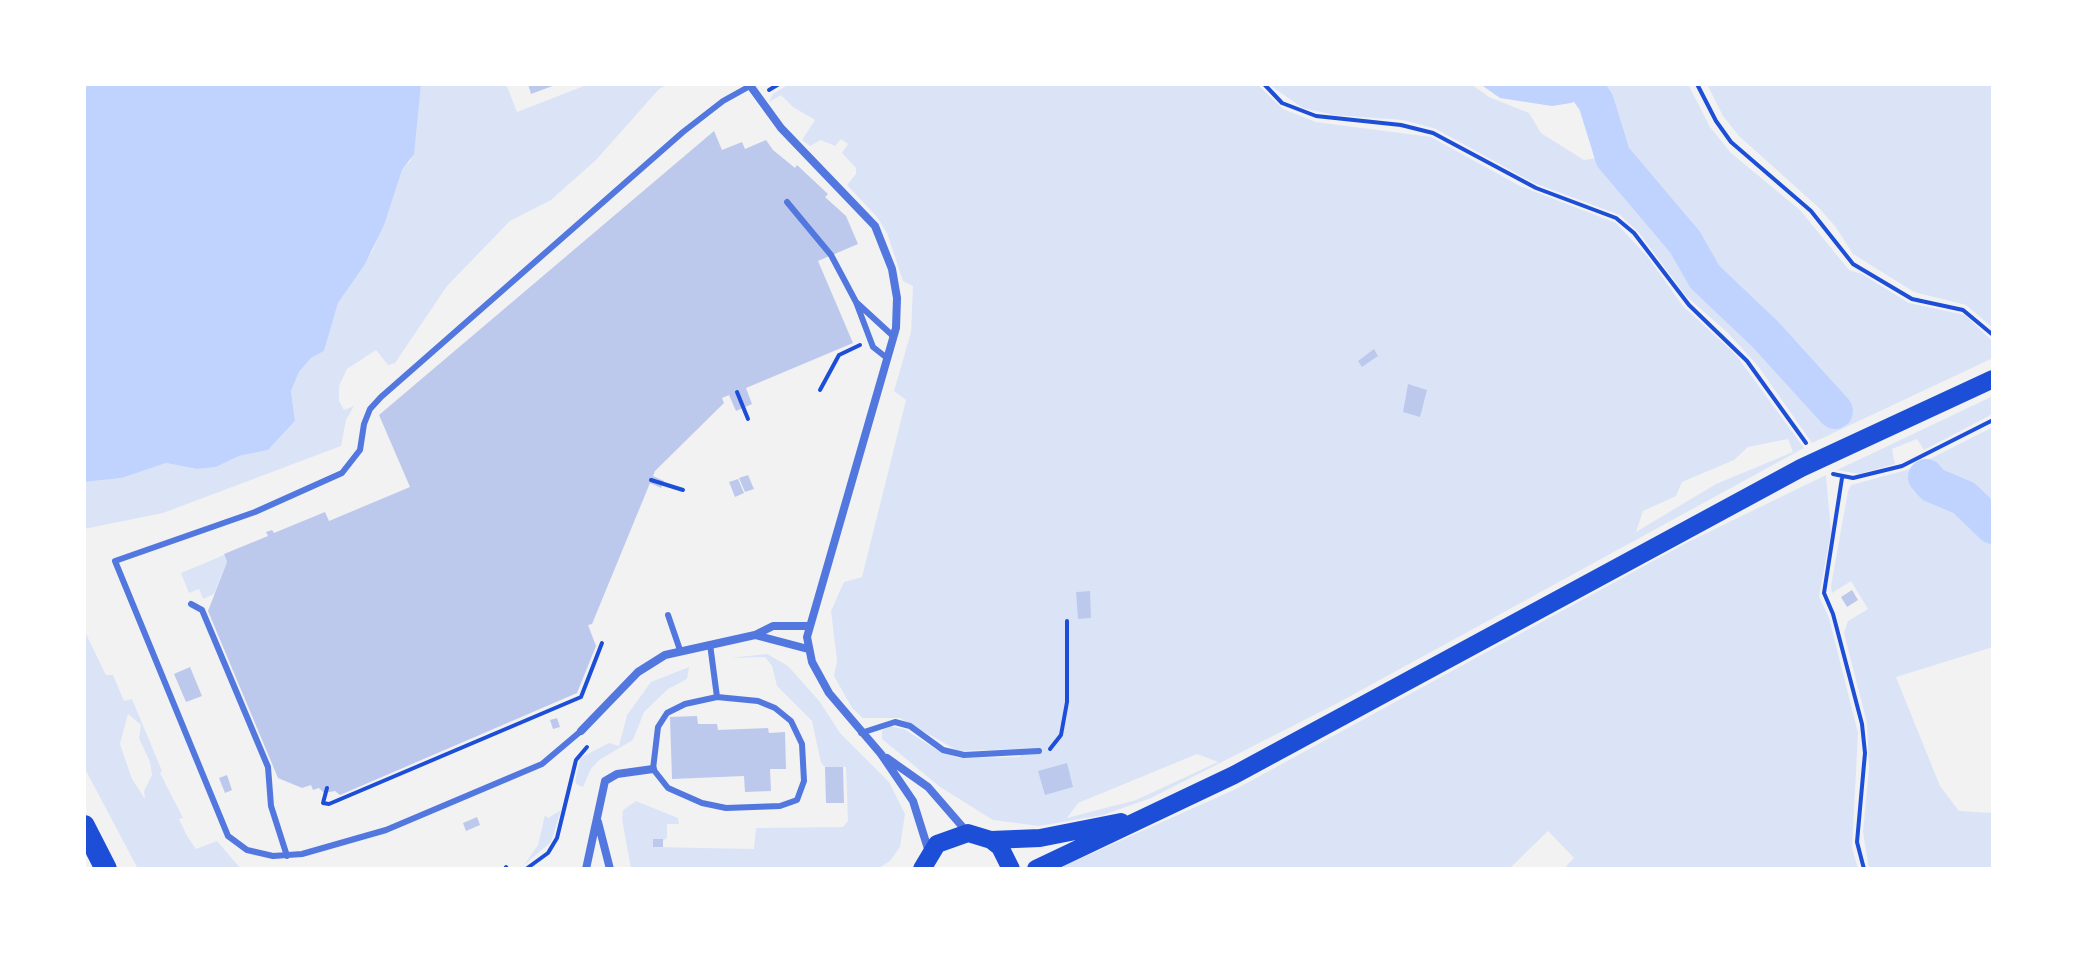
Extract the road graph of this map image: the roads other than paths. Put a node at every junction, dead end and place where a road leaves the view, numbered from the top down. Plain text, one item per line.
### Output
1 (750, 85) edge
2 (787, 202) dead end
3 (856, 302) junction
4 (893, 336) junction
5 (887, 358) junction
6 (1993, 379) edge
7 (191, 604) dead end
8 (668, 615) dead end
9 (807, 626) junction
10 (755, 635) junction
11 (710, 644) junction
12 (808, 649) junction
13 (680, 650) junction
14 (717, 697) junction
15 (581, 731) joint
16 (861, 733) junction
17 (1039, 751) road end
18 (881, 754) junction
19 (653, 769) junction
20 (597, 818) junction
21 (1139, 818) junction
22 (84, 826) edge
23 (968, 833) junction
24 (991, 840) junction
25 (287, 856) junction
26 (926, 860) edge
27 (102, 862) edge
28 (586, 869) edge
29 (610, 869) edge
30 (1011, 869) edge
31 (1036, 869) edge

1 - 4 street
1 - 25 lane
2 - 3 lane
3 - 4 lane
3 - 5 lane
4 - 5 street
5 - 9 street
6 - 21 main road
7 - 25 lane
8 - 13 lane
9 - 10 street
9 - 12 street
10 - 11 street
10 - 12 street
11 - 13 street
11 - 14 lane
12 - 16 street
13 - 15 street
14 - 19 lane
14 - 19 lane
15 - 25 lane
16 - 17 lane
16 - 18 street
18 - 23 street
18 - 26 street
19 - 20 street
20 - 28 street
20 - 29 street
21 - 24 main road
21 - 31 main road
22 - 27 highway
23 - 24 main road
23 - 26 main road
24 - 30 main road

